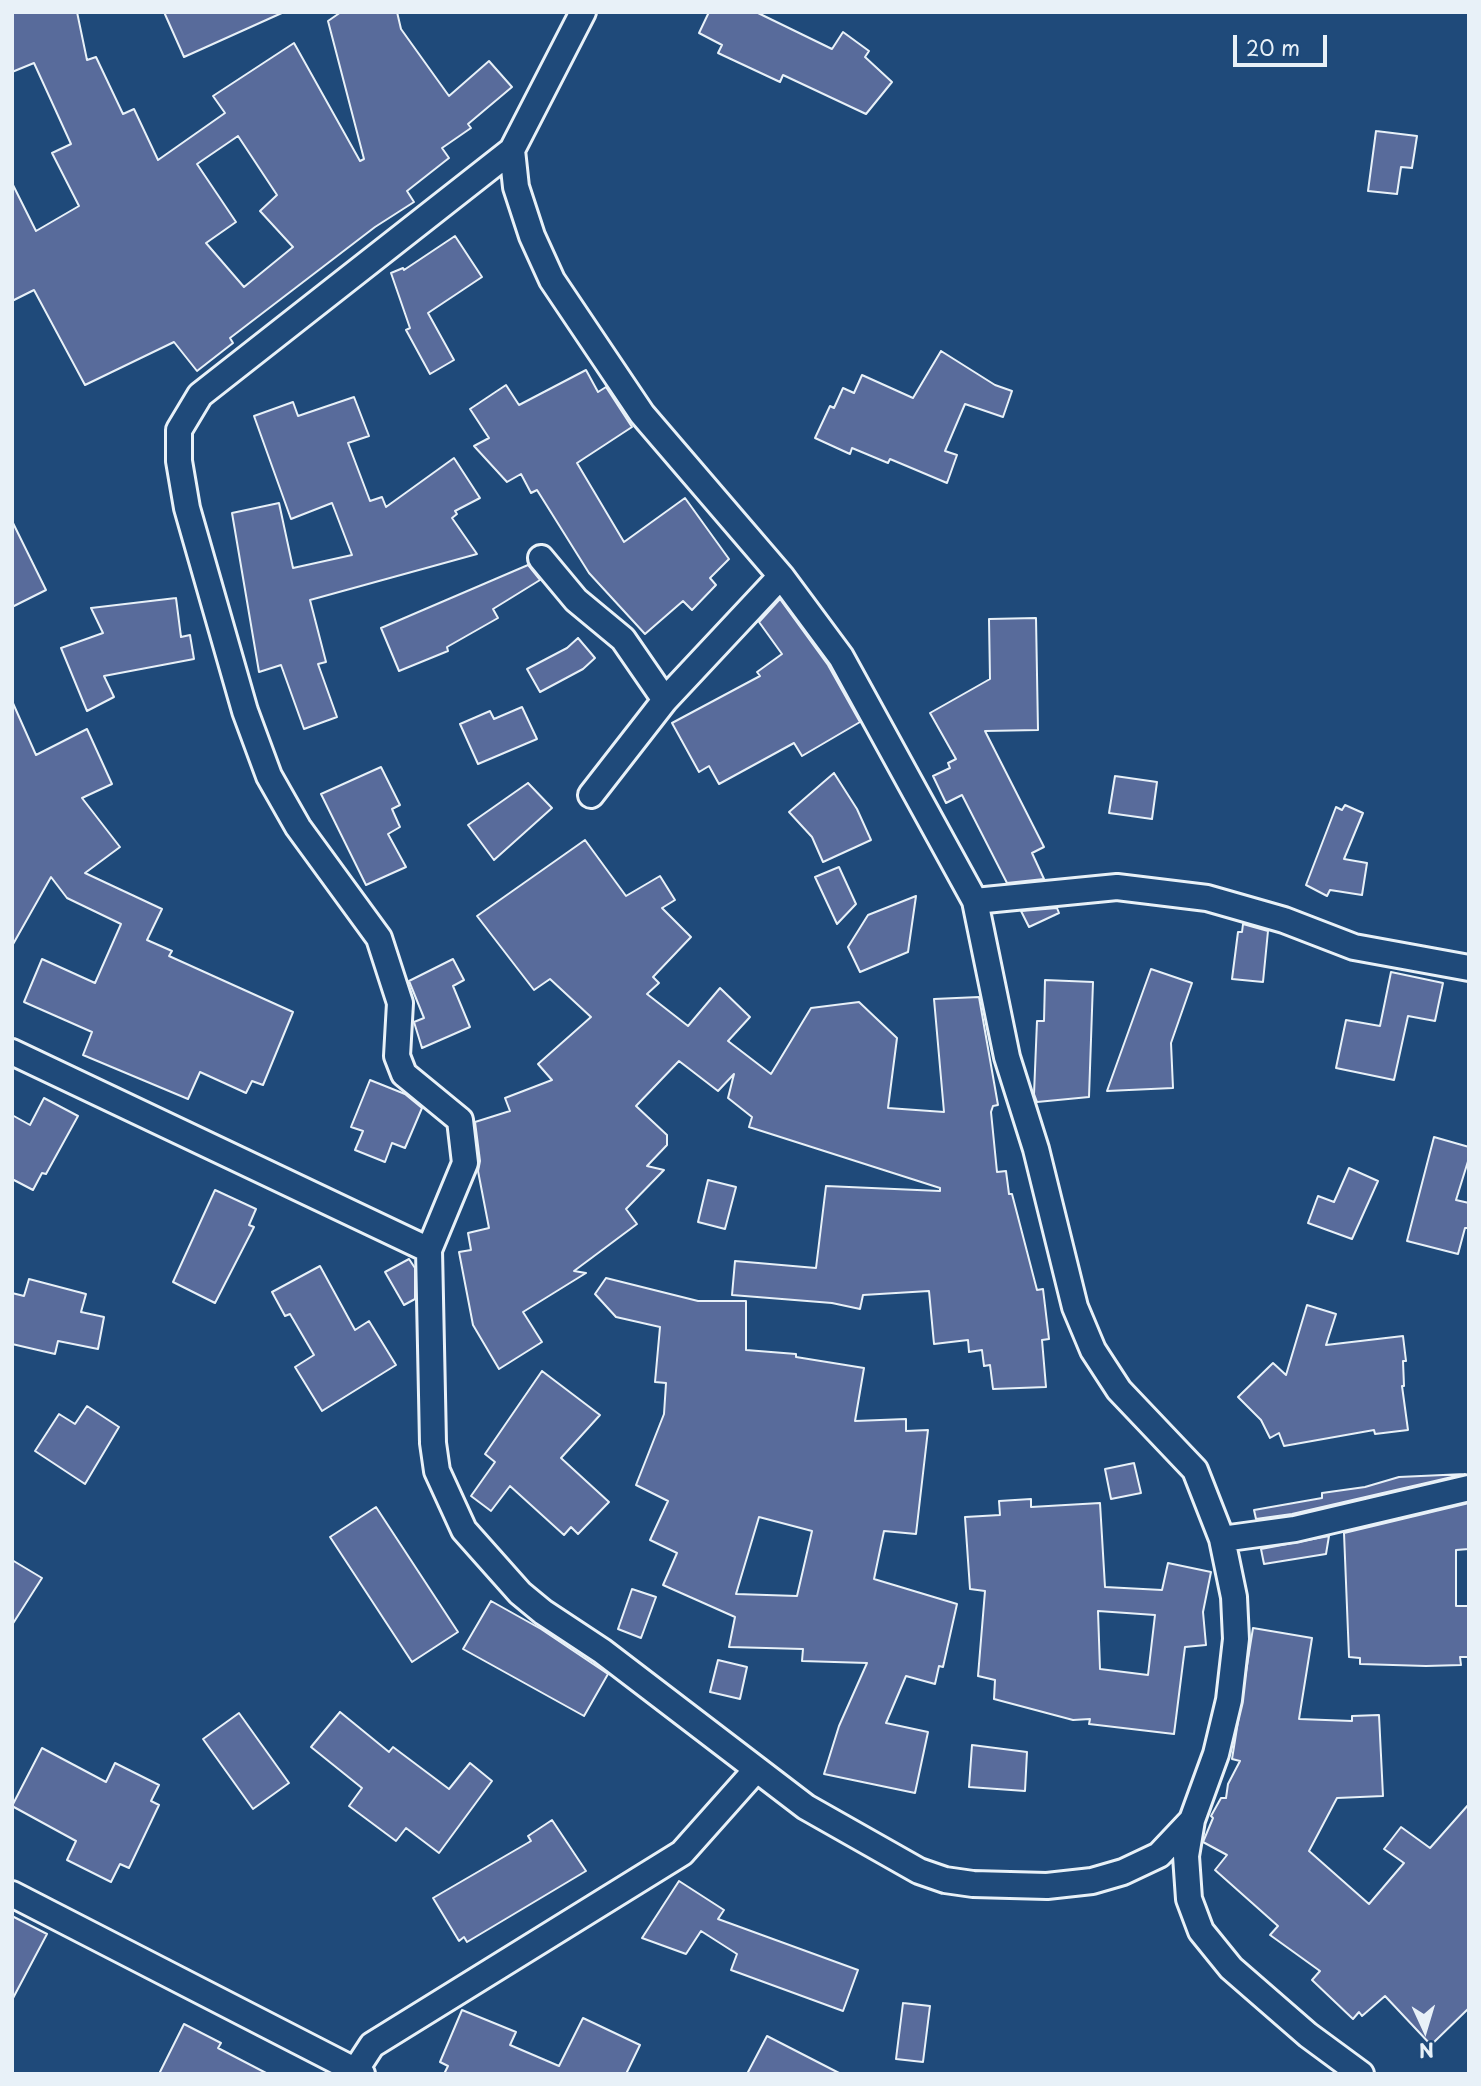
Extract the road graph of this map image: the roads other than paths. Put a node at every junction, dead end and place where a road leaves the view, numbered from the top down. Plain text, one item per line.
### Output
1 (578, 15) edge
2 (512, 150) junction
3 (541, 558) dead end
4 (781, 576) junction
5 (665, 700) junction
6 (591, 794) dead end
7 (975, 901) junction
8 (1469, 968) edge
9 (12, 1052) edge
10 (429, 1250) junction
11 (1469, 1489) edge
12 (1222, 1539) junction
13 (755, 1771) junction
14 (1192, 1820) junction
15 (12, 1894) edge
16 (358, 2072) edge
17 (1361, 2074) edge

1 - 2 street
2 - 4 street
2 - 10 street
3 - 5 street
4 - 5 street
4 - 7 street
5 - 6 street
7 - 8 street
7 - 12 street
9 - 10 street
10 - 13 street
11 - 12 street
12 - 14 street
13 - 14 street
13 - 16 street
14 - 17 street
15 - 16 street

